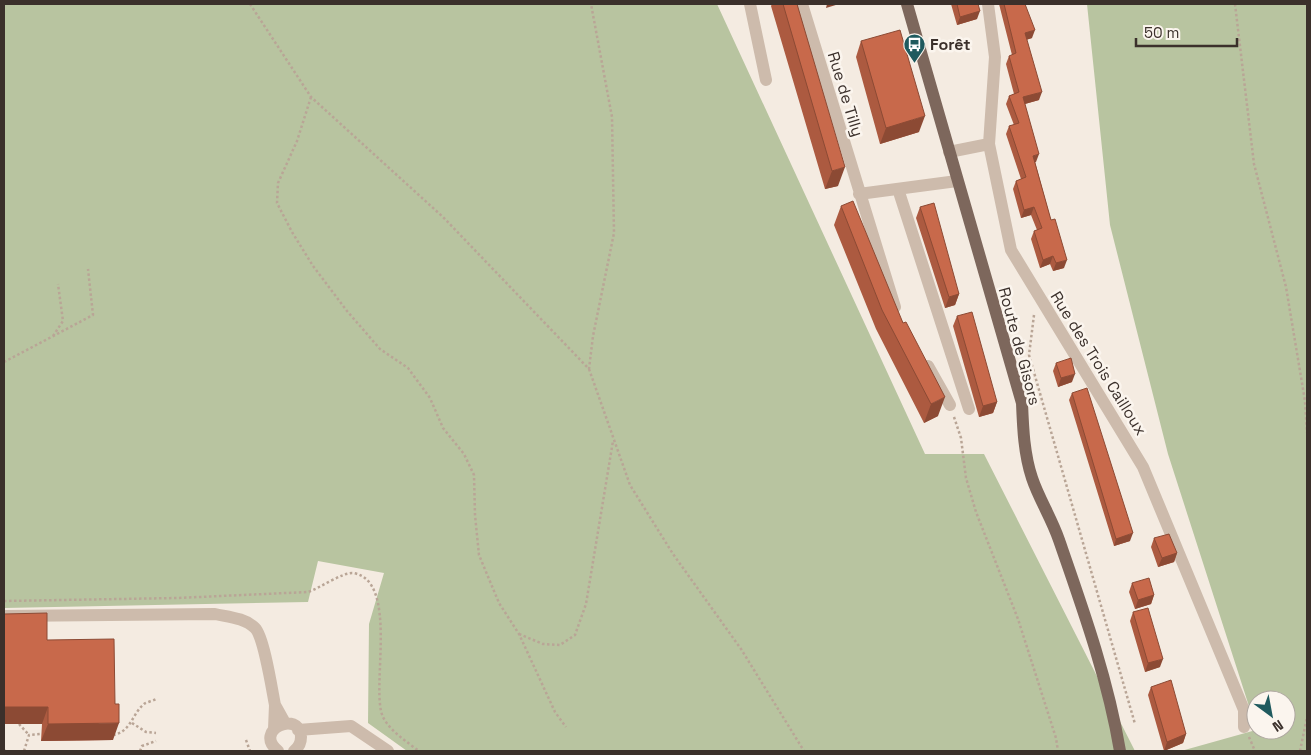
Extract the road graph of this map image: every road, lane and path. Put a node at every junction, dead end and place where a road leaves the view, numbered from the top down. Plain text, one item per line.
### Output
1 (250, 4) edge
2 (591, 4) edge
3 (750, 4) edge
4 (802, 4) edge
5 (907, 4) edge
6 (988, 4) edge
7 (1235, 4) edge
8 (766, 80) dead end
9 (311, 98) junction
10 (988, 144) junction
11 (949, 152) junction
12 (957, 181) junction
13 (898, 189) junction
14 (859, 194) junction
15 (88, 268) dead end
16 (58, 284) dead end
17 (1035, 309) dead end
18 (902, 320) edge
19 (52, 337) junction
20 (921, 354) edge
21 (4, 362) edge
22 (589, 369) junction
23 (950, 405) joint
24 (969, 409) dead end
25 (1307, 433) edge
26 (614, 439) junction
27 (4, 616) edge
28 (520, 634) junction
29 (156, 699) dead end
30 (1307, 717) edge
31 (132, 723) junction
32 (19, 724) dead end
33 (1135, 724) dead end
34 (279, 726) junction
35 (566, 727) dead end
36 (1244, 727) dead end
37 (298, 730) junction
38 (156, 733) dead end
39 (42, 734) dead end
40 (29, 735) junction
41 (113, 735) edge
42 (246, 740) dead end
43 (156, 741) dead end
44 (24, 751) edge
45 (140, 751) edge
46 (250, 751) edge
47 (278, 751) edge
48 (294, 751) edge
49 (387, 751) edge
50 (804, 751) edge
51 (1058, 751) edge
52 (1120, 751) edge
53 (1300, 751) edge

1 - 9 path
2 - 22 path
3 - 8 street
4 - 14 street, Rue de Tilly
5 - 11 main road, Route de Gisors
6 - 10 street, Rue des Trois Cailloux
7 - 25 path
9 - 22 path
9 - 28 path
10 - 11 street
10 - 36 street, Rue des Trois Cailloux
11 - 12 main road, Route de Gisors
12 - 13 street
12 - 52 main road, Route de Gisors
13 - 14 street
13 - 24 street
14 - 18 street, Rue de Tilly
15 - 19 path
16 - 19 path
17 - 33 path
19 - 21 path
20 - 23 street
22 - 26 path
23 - 51 path
26 - 28 path
26 - 50 path
27 - 34 street
28 - 35 path
29 - 31 path
30 - 53 path
31 - 38 path
31 - 41 path
32 - 40 path
34 - 37 street
34 - 47 street
37 - 48 street
37 - 49 street
39 - 40 path
40 - 44 path
42 - 46 path
43 - 45 path

